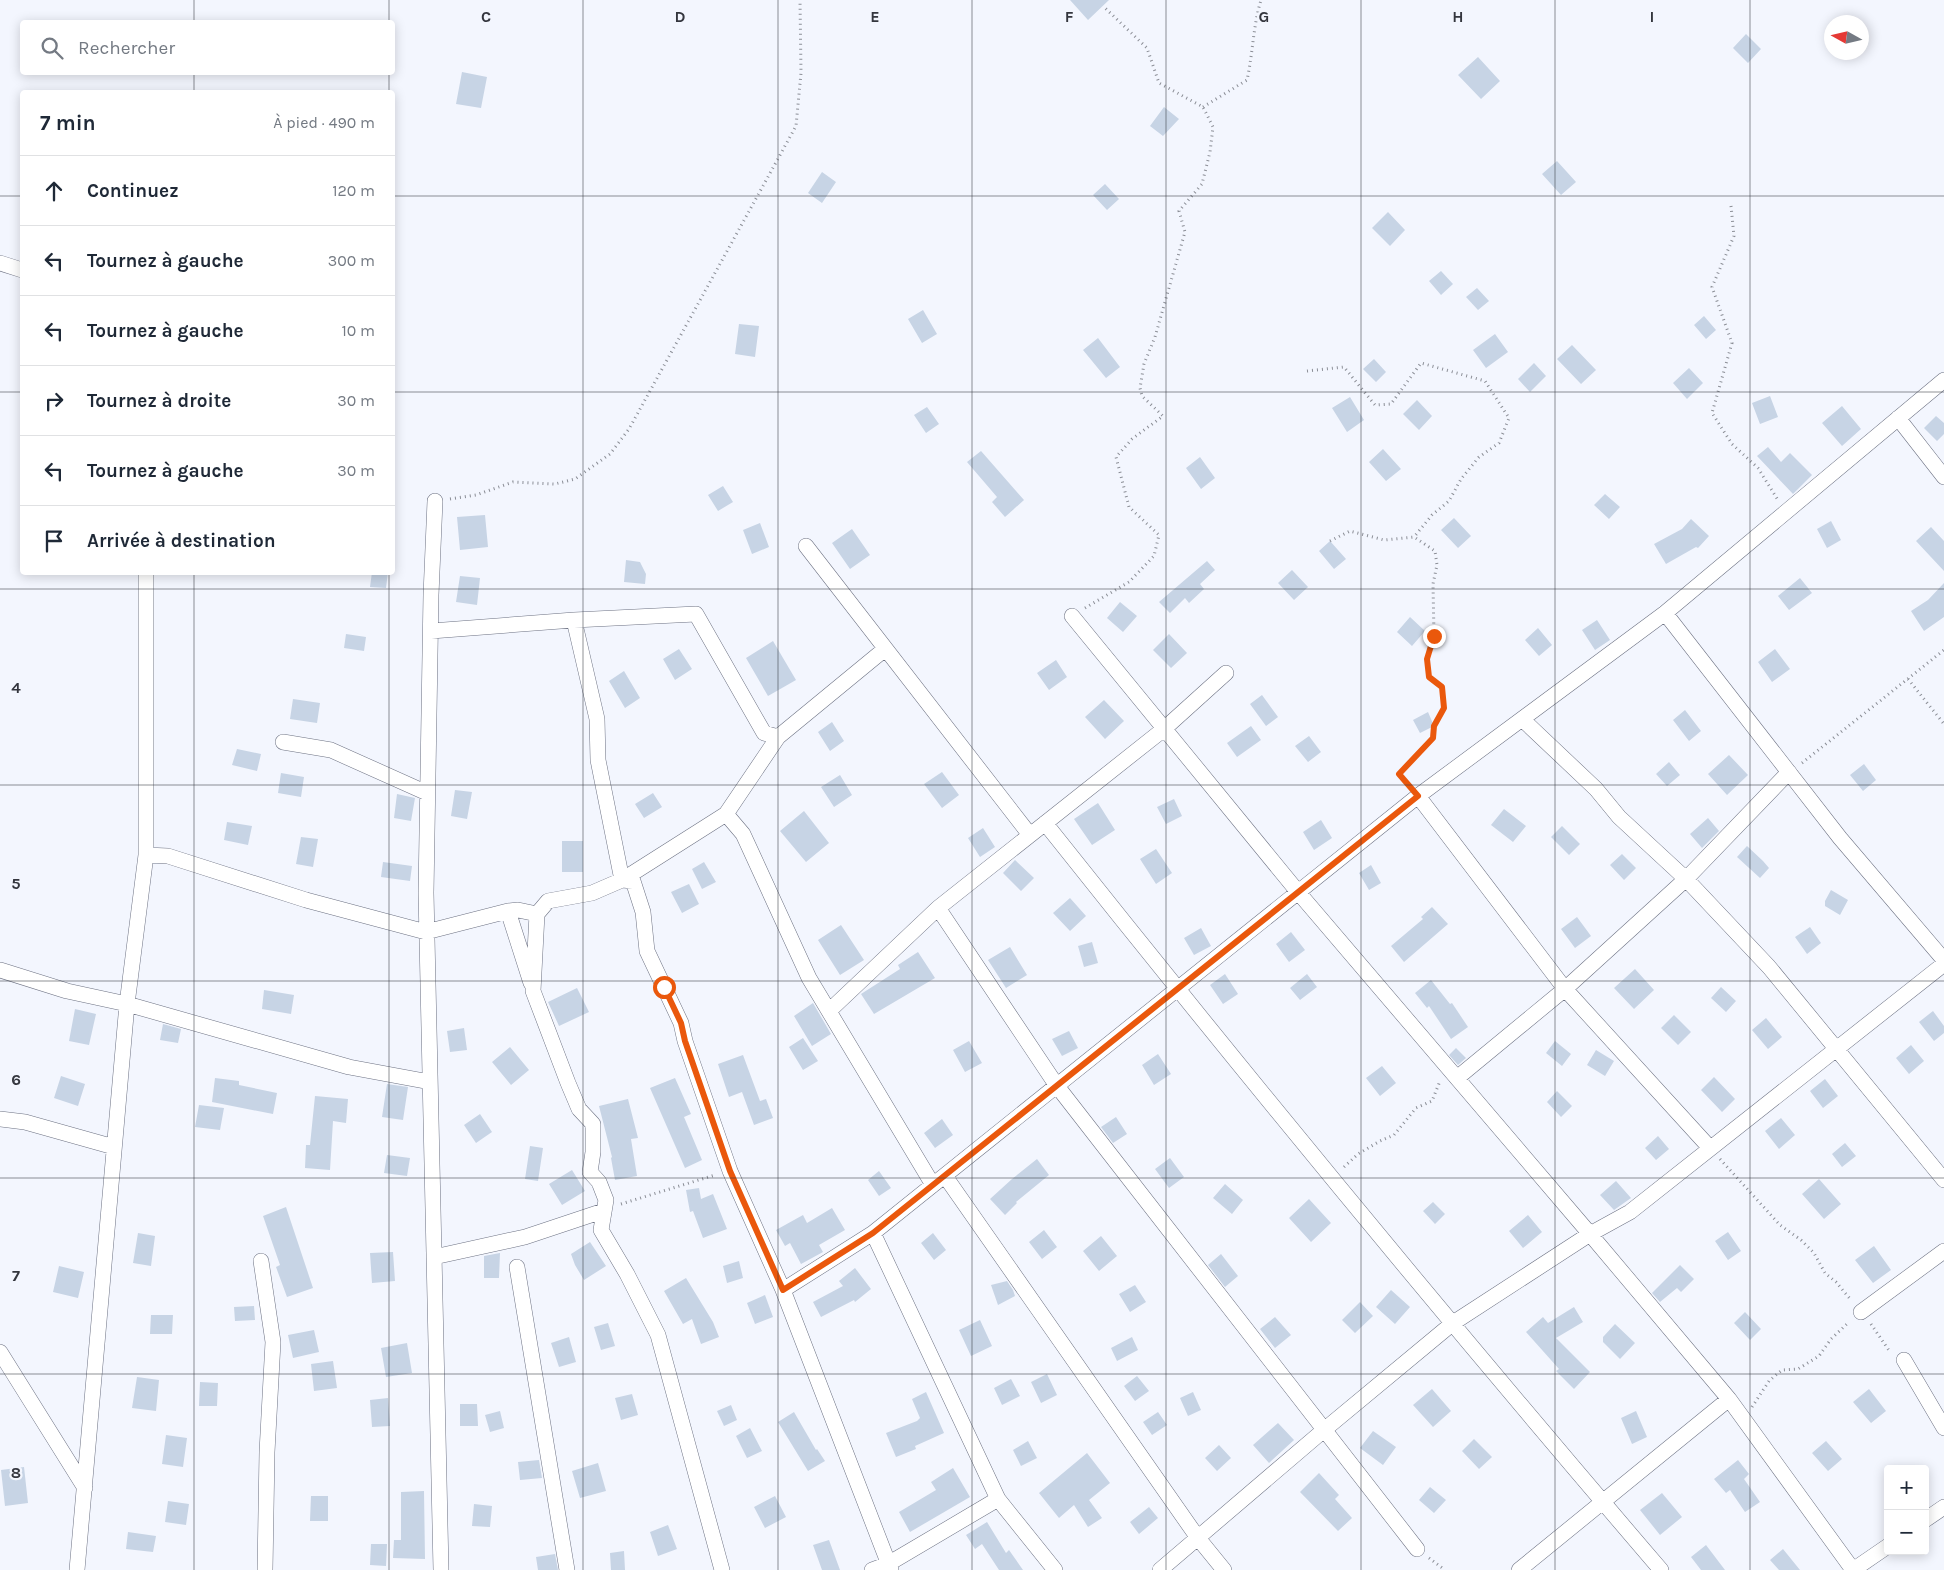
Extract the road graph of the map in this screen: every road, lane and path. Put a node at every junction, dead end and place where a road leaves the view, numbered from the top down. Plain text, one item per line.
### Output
1 (800, 0) edge
2 (1261, 0) edge
3 (1103, 6) dead end
4 (1203, 107) junction
5 (1731, 206) dead end
6 (0, 263) edge
7 (20, 269) edge
8 (1307, 371) dead end
9 (1944, 380) edge
10 (1898, 418) junction
11 (1944, 477) edge
12 (435, 501) joint
13 (1784, 511) junction
14 (1414, 537) junction
15 (1330, 541) dead end
16 (806, 546) dead end
17 (146, 575) edge
18 (1665, 613) junction
19 (1072, 616) joint
20 (574, 620) junction
21 (431, 631) junction
22 (885, 649) junction
23 (1944, 650) edge
24 (1226, 673) dead end
25 (1908, 679) junction
26 (1522, 719) junction
27 (1944, 724) edge
28 (1164, 729) junction
29 (778, 736) junction
30 (283, 742) dead end
31 (1789, 772) junction
32 (428, 793) junction
33 (1418, 796) junction
34 (726, 814) junction
35 (1045, 823) junction
36 (1030, 836) junction
37 (146, 855) junction
38 (1686, 879) junction
39 (622, 880) junction
40 (1298, 892) junction
41 (938, 908) junction
42 (508, 911) junction
43 (537, 914) junction
44 (426, 932) junction
45 (1944, 962) edge
46 (0, 970) edge
47 (1177, 989) junction
48 (1565, 989) junction
49 (533, 992) junction
50 (127, 1004) junction
51 (829, 1011) junction
52 (1835, 1049) junction
53 (1446, 1066) junction
54 (1457, 1078) junction
55 (430, 1082) junction
56 (1057, 1086) junction
57 (0, 1119) edge
58 (114, 1147) junction
59 (1710, 1148) junction
60 (730, 1171) junction
61 (1333, 1178) junction
62 (1944, 1180) edge
63 (939, 1181) junction
64 (603, 1211) junction
65 (873, 1233) junction
66 (1590, 1234) junction
67 (1944, 1251) edge
68 (434, 1257) junction
69 (261, 1261) dead end
70 (517, 1267) dead end
71 (783, 1290) junction
72 (1861, 1312) junction
73 (1453, 1323) junction
74 (0, 1352) edge
75 (1904, 1360) joint
76 (1729, 1399) junction
77 (1744, 1420) junction
78 (1944, 1428) edge
79 (1324, 1430) junction
80 (85, 1488) junction
81 (998, 1499) junction
82 (1603, 1502) junction
83 (1944, 1507) edge
84 (1929, 1517) edge
85 (1198, 1538) junction
86 (1884, 1548) edge
87 (1417, 1549) dead end
88 (890, 1567) edge
89 (1848, 1568) edge
90 (78, 1570) edge
91 (265, 1570) edge
92 (441, 1570) edge
93 (567, 1570) edge
94 (722, 1570) edge
95 (872, 1570) edge
96 (1055, 1570) edge
97 (1160, 1570) edge
98 (1224, 1570) edge
99 (1519, 1570) edge
100 (1661, 1570) edge

1 - 12 path
2 - 4 path
3 - 4 path
4 - 19 path
5 - 13 path
6 - 7 street
8 - 14 path
9 - 10 street
10 - 11 street
10 - 13 street
12 - 21 street
13 - 18 street
14 - 15 path
14 - 33 path
16 - 22 street
17 - 37 street
18 - 26 street
18 - 31 street
19 - 28 street
20 - 21 street
20 - 29 street
20 - 39 street
21 - 32 street
22 - 29 street
22 - 36 street
23 - 25 path
24 - 28 street
25 - 27 path
25 - 31 path
26 - 33 street
26 - 38 street
28 - 35 street
28 - 40 street
29 - 34 street
30 - 32 street
31 - 38 street
31 - 45 street
32 - 44 street
33 - 40 street
33 - 48 street
34 - 39 street
34 - 51 street
35 - 36 street
35 - 47 street
36 - 41 street
37 - 44 street
37 - 50 street
38 - 48 street
38 - 52 street
39 - 43 street
39 - 60 street
40 - 47 street
40 - 53 street
41 - 51 street
41 - 56 street
42 - 43 street
42 - 44 street
42 - 49 street
43 - 49 street
44 - 55 street
45 - 52 street
46 - 50 street
47 - 56 street
47 - 61 street
48 - 54 street
48 - 59 street
49 - 64 street
50 - 55 street
50 - 58 street
51 - 63 street
52 - 59 street
52 - 62 street
53 - 54 street
53 - 61 path
54 - 66 street
55 - 68 street
56 - 63 street
56 - 79 street
57 - 58 street
58 - 80 street
59 - 66 street
59 - 72 path
60 - 64 path
60 - 71 street
61 - 73 street
63 - 65 street
63 - 85 street
64 - 68 street
64 - 94 street
65 - 71 street
65 - 81 street
66 - 73 street
66 - 76 street
67 - 72 street
68 - 92 street
69 - 91 street
70 - 93 street
71 - 88 street
72 - 75 path
72 - 77 path
73 - 79 street
73 - 82 street
74 - 80 street
75 - 78 street
76 - 77 street
76 - 82 street
77 - 89 street
79 - 85 street
79 - 87 street
80 - 90 street
81 - 88 street
81 - 96 street
82 - 99 street
82 - 100 street
83 - 84 street
85 - 97 street
85 - 98 street
86 - 89 street
88 - 95 street

